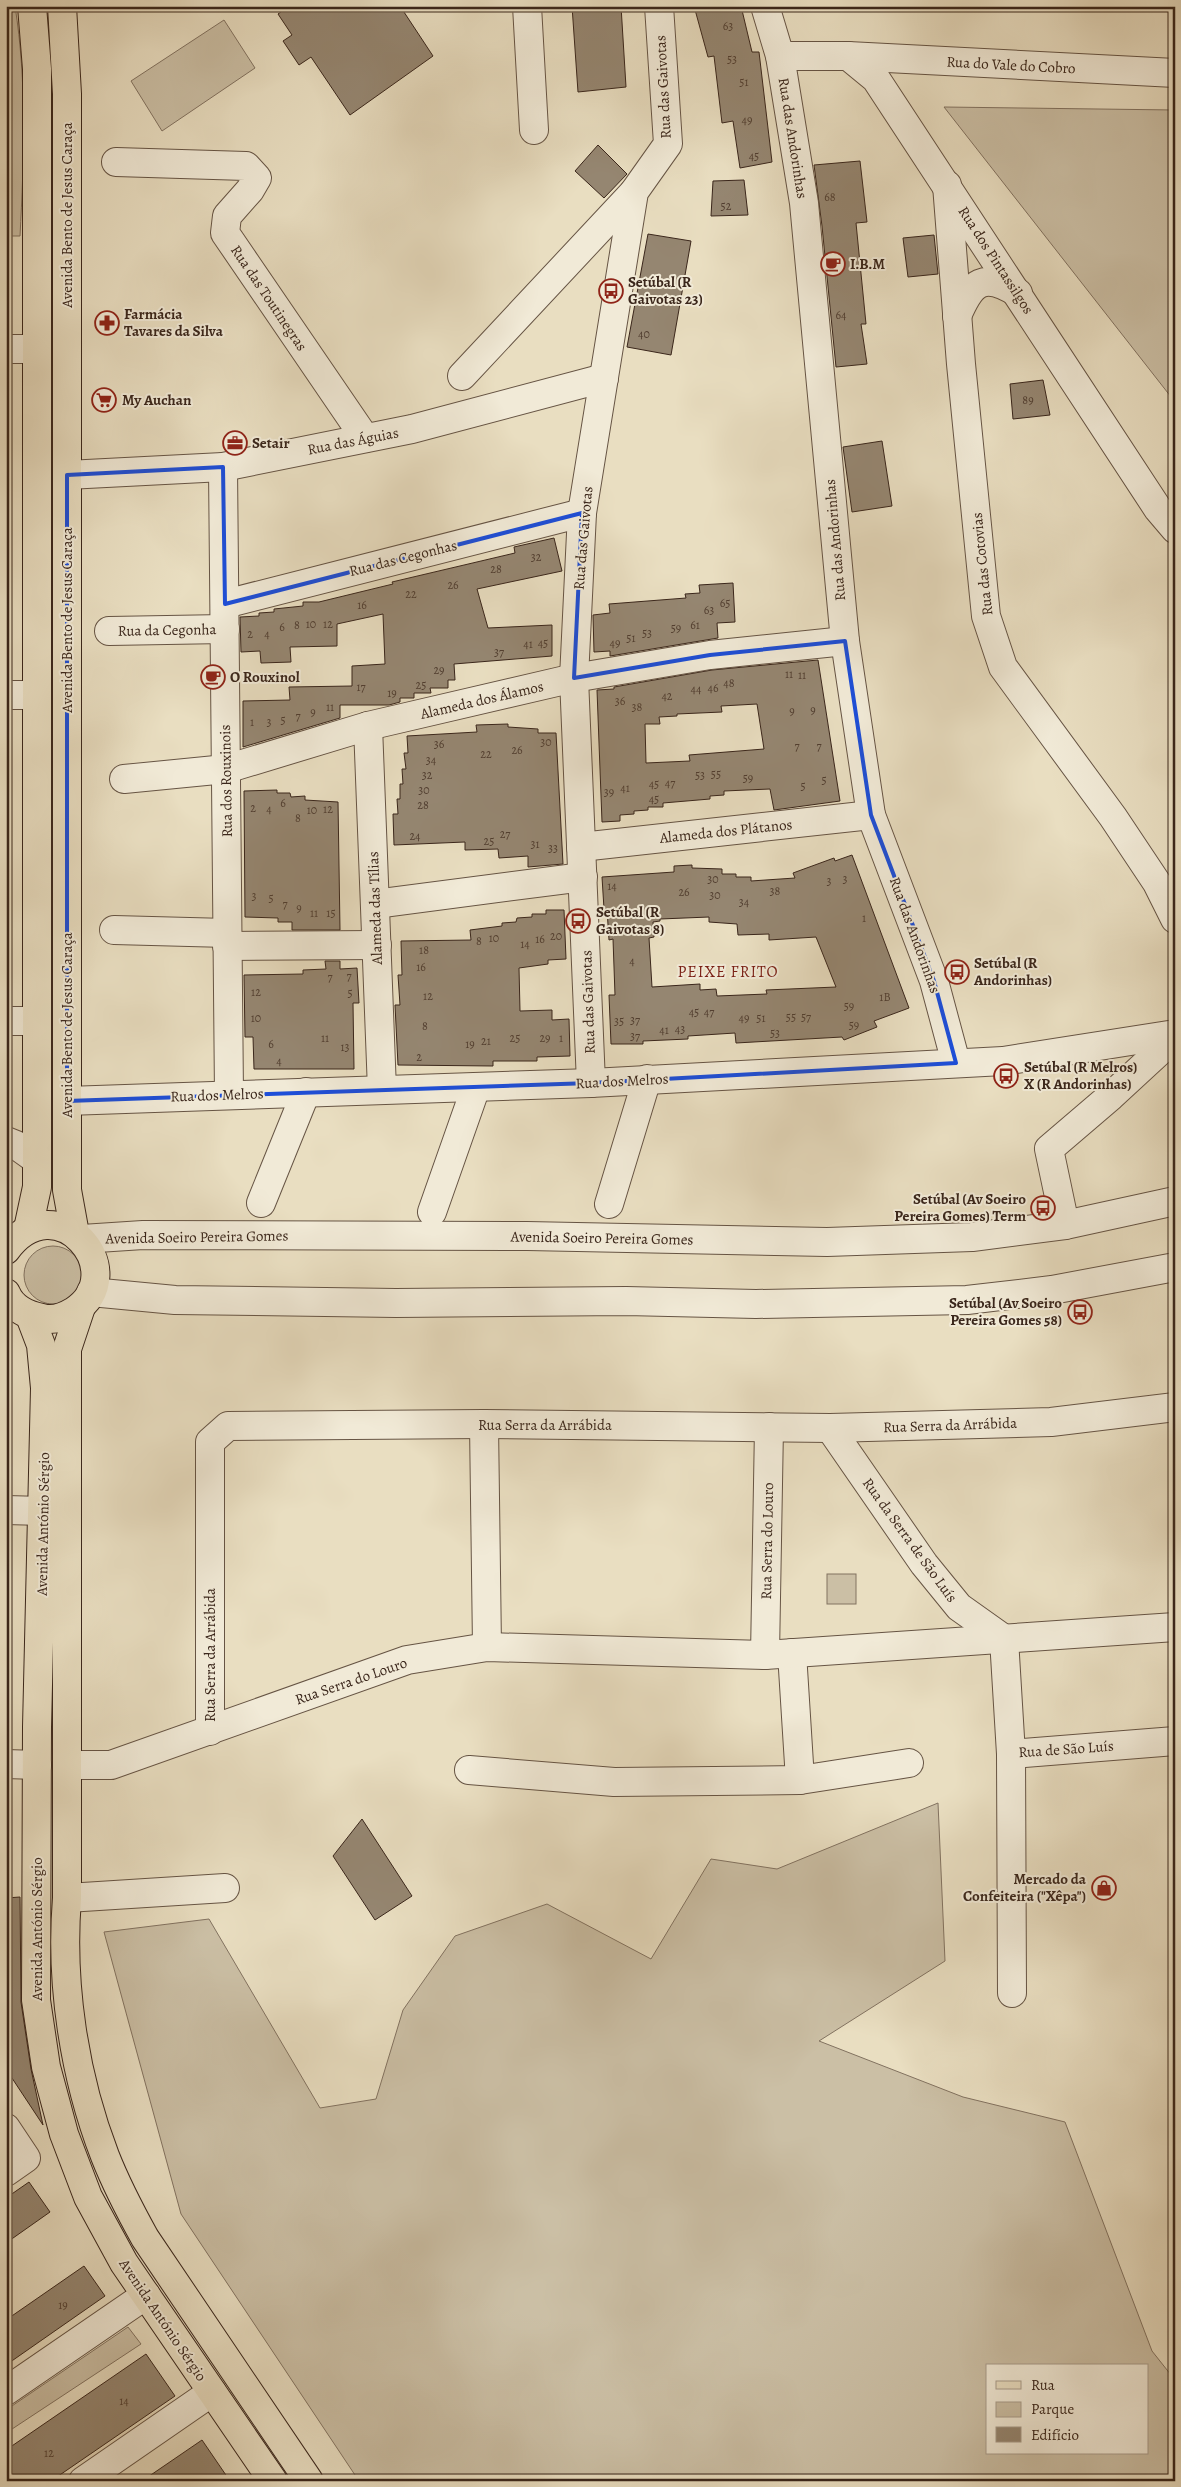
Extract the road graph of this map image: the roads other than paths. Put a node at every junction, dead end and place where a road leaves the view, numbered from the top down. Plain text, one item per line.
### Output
1 (32, 6) edge
2 (62, 6) edge
3 (527, 6) edge
4 (659, 6) edge
5 (765, 6) edge
6 (780, 56) junction
7 (848, 56) junction
8 (1175, 73) edge
9 (534, 130) dead end
10 (116, 162) dead end
11 (947, 185) junction
12 (634, 192) junction
13 (1018, 293) junction
14 (957, 316) junction
15 (6, 349) edge
16 (37, 349) junction
17 (462, 376) dead end
18 (604, 378) junction
19 (365, 438) junction
20 (223, 466) junction
21 (67, 475) junction
22 (582, 513) junction
23 (1175, 529) edge
24 (225, 616) junction
25 (109, 631) dead end
26 (845, 641) junction
27 (574, 678) junction
28 (6, 695) edge
29 (37, 695) junction
30 (368, 726) junction
31 (226, 769) junction
32 (124, 779) dead end
33 (871, 815) junction
34 (581, 847) junction
35 (583, 877) junction
36 (375, 904) junction
37 (1175, 919) edge
38 (114, 930) dead end
39 (228, 940) junction
40 (377, 945) junction
41 (6, 1021) edge
42 (37, 1021) junction
43 (1175, 1035) edge
44 (956, 1063) junction
45 (647, 1079) junction
46 (591, 1084) junction
47 (476, 1087) junction
48 (382, 1090) junction
49 (306, 1092) junction
50 (229, 1094) junction
51 (67, 1101) junction
52 (6, 1141) edge
53 (37, 1160) junction
54 (1175, 1201) edge
55 (261, 1203) dead end
56 (609, 1204) dead end
57 (432, 1212) dead end
58 (1065, 1225) junction
59 (79, 1237) junction
60 (14, 1239) edge
61 (1175, 1266) edge
62 (86, 1300) junction
63 (15, 1306) edge
64 (67, 1349) joint
65 (1175, 1407) edge
66 (484, 1424) junction
67 (769, 1426) junction
68 (830, 1428) junction
69 (6, 1510) edge
70 (43, 1511) junction
71 (1175, 1627) edge
72 (1004, 1639) junction
73 (486, 1647) junction
74 (792, 1653) junction
75 (765, 1655) junction
76 (210, 1731) junction
77 (1175, 1741) edge
78 (1010, 1754) junction
79 (909, 1763) dead end
80 (6, 1764) edge
81 (37, 1765) junction
82 (67, 1765) junction
83 (469, 1770) dead end
84 (800, 1780) junction
85 (226, 1888) dead end
86 (67, 1898) junction
87 (1012, 1993) dead end
88 (6, 2128) edge
89 (16, 2165) edge
90 (146, 2295) junction
91 (6, 2391) edge
92 (212, 2392) junction
93 (247, 2442) junction
94 (83, 2481) edge
95 (255, 2481) edge
96 (273, 2481) edge
97 (309, 2481) edge

1 - 16 main road, Avenida Bento de Jesus Caraça
2 - 21 main road, Avenida Bento de Jesus Caraça
3 - 9 street
4 - 12 street, Rua das Gaivotas
5 - 6 street, Rua das Andorinhas
6 - 7 street
6 - 26 street, Rua das Andorinhas
7 - 8 street, Rua do Vale do Cobro
7 - 11 street, Rua dos Pintassilgos
10 - 19 street, Rua das Toutinegras
11 - 13 street, Rua dos Pintassilgos
11 - 14 street, Rua das Cotovias
12 - 17 street
12 - 18 street, Rua das Gaivotas
13 - 14 street
13 - 23 street, Rua dos Pintassilgos
14 - 37 street, Rua das Cotovias
15 - 16 street
16 - 29 main road, Avenida Bento de Jesus Caraça
18 - 19 street, Rua das Águias
18 - 22 street, Rua das Gaivotas
19 - 20 street, Rua das Águias
20 - 21 street, Rua das Águias
20 - 24 street, Rua dos Rouxinois
21 - 51 main road, Avenida Bento de Jesus Caraça
22 - 24 street, Rua das Cegonhas
22 - 27 street, Rua das Gaivotas
24 - 25 street, Rua da Cegonha
24 - 31 street, Rua dos Rouxinois
26 - 27 street, Alameda dos Álamos
26 - 33 street, Rua das Andorinhas
27 - 30 street, Alameda dos Álamos
27 - 34 street, Rua das Gaivotas
28 - 29 street
29 - 42 main road, Avenida Bento de Jesus Caraça
30 - 31 street, Alameda dos Álamos
30 - 36 street, Alameda das Tílias
31 - 32 street, Alameda dos Álamos
31 - 39 street, Rua dos Rouxinois
33 - 34 street, Alameda dos Plátanos
33 - 44 street, Rua das Andorinhas
34 - 35 street, Rua das Gaivotas
35 - 36 street
35 - 46 street, Rua das Gaivotas
36 - 40 street, Alameda das Tílias
38 - 39 street
39 - 40 street
39 - 50 street, Rua dos Rouxinois
40 - 48 street, Alameda das Tílias
41 - 42 street
42 - 53 main road, Avenida Bento de Jesus Caraça
43 - 44 street, Rua dos Melros
43 - 58 street
44 - 45 street, Rua dos Melros
45 - 46 street, Rua dos Melros
45 - 56 street
46 - 47 street, Rua dos Melros
47 - 48 street, Rua dos Melros
47 - 57 street
48 - 49 street, Rua dos Melros
49 - 50 street, Rua dos Melros
49 - 55 street
50 - 51 street, Rua dos Melros
51 - 59 main road, Avenida Bento de Jesus Caraça
52 - 53 street
53 - 60 main road, Avenida Bento de Jesus Caraça
54 - 58 street, Avenida Soeiro Pereira Gomes
58 - 59 street, Avenida Soeiro Pereira Gomes
59 - 60 main road, Avenida Soeiro Pereira Gomes
59 - 62 main road, Avenida Soeiro Pereira Gomes
61 - 62 street
62 - 63 main road
62 - 64 main road, Avenida Soeiro Pereira Gomes
63 - 70 main road, Avenida António Sérgio
64 - 82 main road, Avenida António Sérgio
65 - 68 street, Rua Serra da Arrábida
66 - 67 street, Rua Serra da Arrábida
66 - 73 street
66 - 76 street, Rua Serra da Arrábida
67 - 68 street, Rua Serra da Arrábida
67 - 75 street, Rua Serra do Louro
68 - 72 street, Rua da Serra de São Luís
69 - 70 street
70 - 81 main road, Avenida António Sérgio
71 - 72 street
72 - 74 street
72 - 78 street, Rua de São Luís
73 - 75 street, Rua Serra do Louro
73 - 76 street, Rua Serra do Louro
74 - 75 street, Rua Serra do Louro
74 - 84 street
76 - 82 street, Rua Serra do Louro
77 - 78 street, Rua de São Luís
78 - 87 street
79 - 84 street
80 - 81 street
81 - 90 main road, Avenida António Sérgio
82 - 86 main road, Avenida António Sérgio
83 - 84 street
85 - 86 street
86 - 97 main road, Avenida António Sérgio
88 - 89 street
90 - 91 street
90 - 92 main road, Avenida António Sérgio
92 - 93 main road, Avenida António Sérgio
92 - 94 street
93 - 95 main road
93 - 96 main road, Avenida António Sérgio

